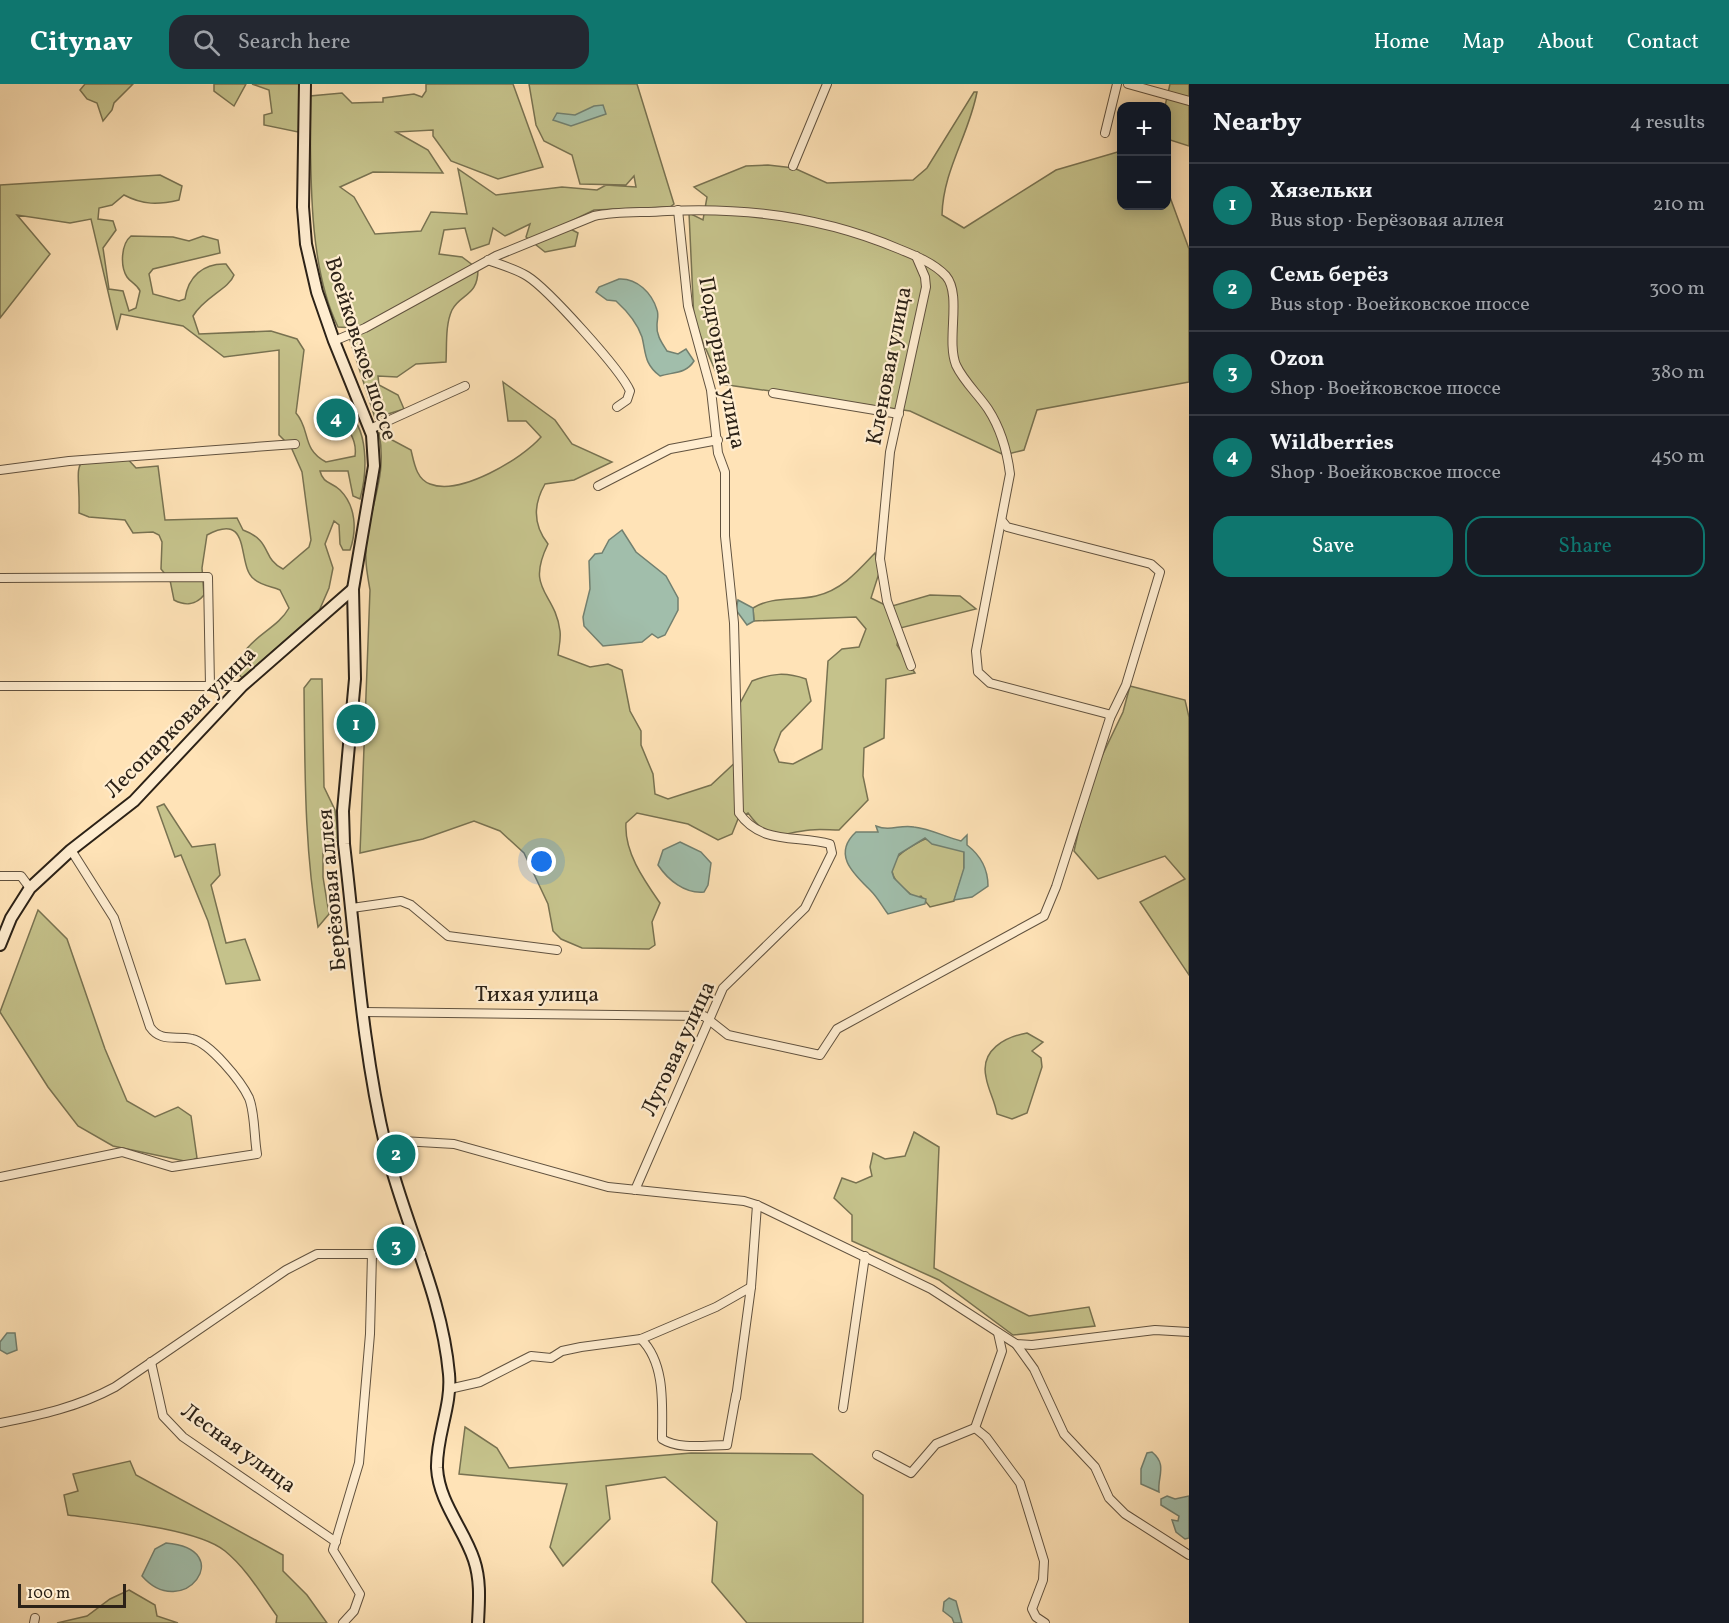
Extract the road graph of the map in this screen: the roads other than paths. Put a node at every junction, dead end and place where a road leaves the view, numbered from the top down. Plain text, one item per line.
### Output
1 (305, 84) edge
2 (827, 84) edge
3 (1117, 84) edge
4 (1128, 84) edge
5 (1189, 101) edge
6 (1105, 133) dead end
7 (793, 166) dead end
8 (678, 210) junction
9 (915, 255) junction
10 (488, 260) junction
11 (334, 340) junction
12 (465, 386) dead end
13 (773, 393) dead end
14 (617, 407) dead end
15 (899, 414) junction
16 (370, 429) junction
17 (718, 440) junction
18 (295, 444) dead end
19 (0, 470) edge
20 (598, 486) dead end
21 (1003, 522) junction
22 (0, 578) edge
23 (353, 589) junction
24 (733, 630) joint
25 (911, 666) dead end
26 (0, 686) edge
27 (210, 686) junction
28 (242, 686) junction
29 (1110, 718) junction
30 (71, 850) junction
31 (0, 876) edge
32 (30, 888) junction
33 (352, 908) junction
34 (0, 945) edge
35 (557, 950) dead end
36 (363, 1012) junction
37 (709, 1020) junction
38 (386, 1146) junction
39 (0, 1177) edge
40 (635, 1190) junction
41 (757, 1205) junction
42 (372, 1254) junction
43 (421, 1254) junction
44 (864, 1256) junction
45 (751, 1287) junction
46 (1189, 1332) edge
47 (998, 1333) junction
48 (641, 1339) junction
49 (1016, 1344) junction
50 (1002, 1351) junction
51 (151, 1362) junction
52 (449, 1389) junction
53 (843, 1408) dead end
54 (0, 1424) edge
55 (975, 1428) junction
56 (877, 1455) dead end
57 (336, 1542) junction
58 (1189, 1555) edge
59 (343, 1623) edge
60 (478, 1623) edge
61 (1045, 1623) edge

1 - 11 street, Воейковское шоссе
2 - 7 street
3 - 6 street
4 - 5 street
8 - 9 street
8 - 10 street
8 - 17 street, Подгорная улица
9 - 15 street, Кленовая улица
9 - 21 street, Кленовая улица
10 - 11 street
10 - 14 street
11 - 16 street, Воейковское шоссе
12 - 16 street
13 - 15 street
15 - 25 street, Кленовая улица
16 - 23 street, Воейковское шоссе
17 - 20 street
17 - 24 street, Подгорная улица
18 - 19 street
21 - 29 street, Кленовая улица
21 - 29 street
22 - 27 street
23 - 28 street, Лесопарковая улица
23 - 33 street, Берёзовая аллея
24 - 37 street, Луговая улица
26 - 27 street
27 - 28 street
28 - 30 street, Лесопарковая улица
29 - 37 street
30 - 32 street, Лесопарковая улица
30 - 39 street
31 - 32 street
32 - 34 street, Лесопарковая улица
33 - 35 street
33 - 36 street, Берёзовая аллея
36 - 37 street, Тихая улица
36 - 38 street, Берёзовая аллея
37 - 40 street, Луговая улица
38 - 40 street
38 - 43 street
40 - 41 street
41 - 44 street
41 - 45 street
42 - 43 street
42 - 51 street
42 - 57 street
43 - 52 street
44 - 47 street
44 - 53 street
45 - 48 street
45 - 48 street
46 - 49 street
47 - 49 street
47 - 50 street
48 - 52 street
49 - 50 street
49 - 58 street
50 - 55 street
51 - 54 street
51 - 57 street, Лесная улица
52 - 60 street
55 - 56 street
55 - 61 street
57 - 59 street

